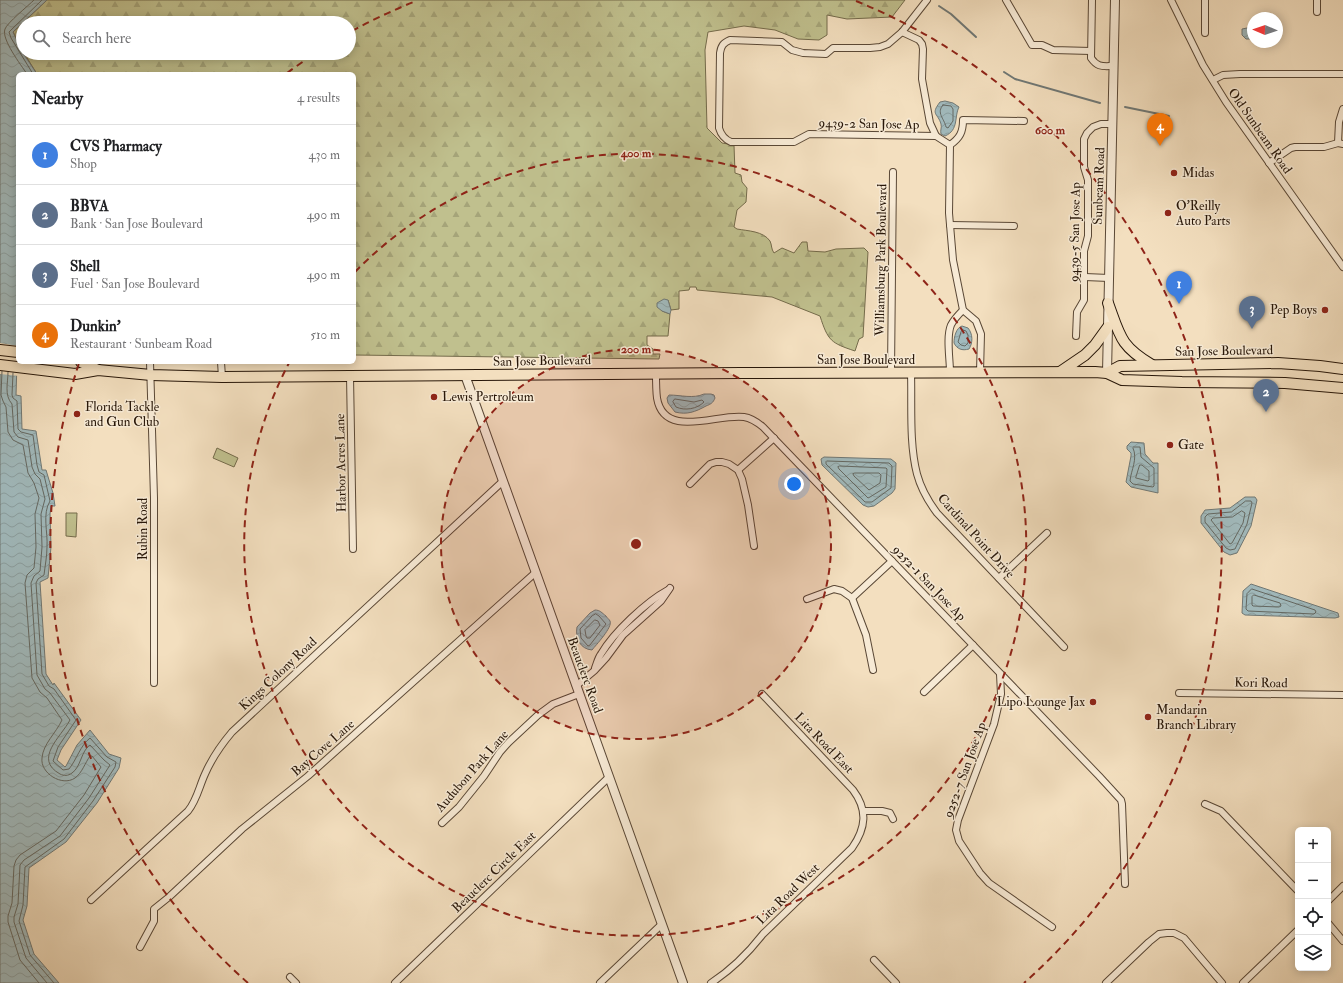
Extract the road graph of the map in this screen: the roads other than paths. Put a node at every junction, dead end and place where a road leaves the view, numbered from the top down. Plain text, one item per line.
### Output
1 (926, 0) edge
2 (1006, 0) edge
3 (1092, 0) edge
4 (1115, 0) edge
5 (1171, 0) edge
6 (1206, 0) edge
7 (1317, 0) edge
8 (1317, 12) dead end
9 (902, 32) junction
10 (1205, 33) dead end
11 (1091, 51) junction
12 (1114, 66) junction
13 (1343, 74) edge
14 (1213, 80) junction
15 (1343, 109) edge
16 (1024, 122) dead end
17 (1113, 124) junction
18 (936, 136) junction
19 (1340, 144) edge
20 (950, 145) junction
21 (1269, 163) junction
22 (893, 172) dead end
23 (950, 225) junction
24 (1014, 226) dead end
25 (1343, 267) edge
26 (1084, 277) junction
27 (1109, 278) junction
28 (1108, 303) junction
29 (963, 310) junction
30 (1108, 328) junction
31 (1076, 336) dead end
32 (0, 350) edge
33 (16, 352) edge
34 (85, 364) edge
35 (150, 364) edge
36 (221, 364) edge
37 (0, 365) edge
38 (1152, 365) junction
39 (1343, 369) edge
40 (98, 370) junction
41 (891, 372) junction
42 (911, 372) junction
43 (950, 372) junction
44 (980, 372) junction
45 (1060, 372) junction
46 (656, 373) junction
47 (1107, 373) junction
48 (151, 375) junction
49 (465, 375) junction
50 (350, 376) junction
51 (222, 377) junction
52 (1343, 388) edge
53 (774, 438) junction
54 (738, 470) junction
55 (502, 482) junction
56 (690, 484) dead end
57 (1047, 533) dead end
58 (754, 546) dead end
59 (353, 549) dead end
60 (892, 561) junction
61 (535, 573) junction
62 (999, 578) junction
63 (852, 598) junction
64 (807, 599) dead end
65 (629, 621) junction
66 (633, 627) junction
67 (973, 644) junction
68 (1064, 647) dead end
69 (873, 670) dead end
70 (594, 671) junction
71 (1000, 674) junction
72 (154, 683) dead end
73 (576, 686) junction
74 (924, 692) dead end
75 (1179, 693) dead end
76 (579, 694) junction
77 (762, 694) dead end
78 (1343, 696) edge
79 (609, 777) junction
80 (1206, 804) dead end
81 (864, 811) junction
82 (893, 819) dead end
83 (442, 823) dead end
84 (1125, 884) dead end
85 (1343, 886) edge
86 (1295, 888) edge
87 (1330, 899) edge
88 (91, 900) dead end
89 (662, 924) junction
90 (1052, 927) dead end
91 (1331, 927) edge
92 (1295, 933) edge
93 (1343, 941) edge
94 (140, 946) dead end
95 (874, 960) dead end
96 (290, 978) dead end
97 (296, 983) edge
98 (395, 983) edge
99 (600, 983) edge
100 (684, 983) edge
101 (711, 983) edge
102 (896, 983) edge
103 (1106, 983) edge
104 (1222, 983) edge
105 (1243, 983) edge

1 - 9 street, 9439-2 San Jose Ap
2 - 11 street
3 - 11 street
4 - 12 street, Sunbeam Road
5 - 14 street, Old Sunbeam Road
6 - 10 street
7 - 8 street
9 - 18 street
9 - 18 street, 9439-2 San Jose Ap
11 - 12 street
12 - 17 street, Sunbeam Road
13 - 14 street
14 - 21 street, Old Sunbeam Road
15 - 19 street
16 - 20 street
17 - 26 street, 9439-5 San Jose Ap
17 - 27 street, Sunbeam Road
18 - 20 street
19 - 21 street
20 - 23 street
21 - 25 street, Old Sunbeam Road
22 - 41 street, Williamsburg Park Boulevard
23 - 24 street
23 - 29 street
26 - 27 street
26 - 31 street, 9439-5 San Jose Ap
27 - 28 street, Sunbeam Road
28 - 30 street, Sunbeam Road
28 - 38 main road
29 - 43 street
29 - 44 street
30 - 45 main road
30 - 47 street, Sunbeam Road
32 - 33 main road
34 - 40 main road, San Jose Boulevard
35 - 48 street, Rubin Road
36 - 51 street
37 - 40 main road, San Jose Boulevard
38 - 39 main road, San Jose Boulevard
38 - 47 main road, San Jose Boulevard
40 - 48 main road, San Jose Boulevard
41 - 42 main road, San Jose Boulevard
41 - 46 main road, San Jose Boulevard
42 - 43 main road, San Jose Boulevard
42 - 62 street, Cardinal Point Drive
43 - 44 main road, San Jose Boulevard
44 - 45 main road, San Jose Boulevard
45 - 47 main road, San Jose Boulevard
46 - 49 main road, San Jose Boulevard
46 - 53 street, 9252-1 San Jose Ap
47 - 52 main road, San Jose Boulevard
48 - 51 main road, San Jose Boulevard
48 - 72 street, Rubin Road
49 - 50 main road, San Jose Boulevard
49 - 55 street, Beauclerc Road
50 - 51 main road, San Jose Boulevard
50 - 59 street, Harbor Acres Lane
53 - 54 street
53 - 60 street, 9252-1 San Jose Ap
54 - 56 street
54 - 58 street
55 - 61 street, Beauclerc Road
55 - 88 street, Kings Colony Road
57 - 62 street
60 - 63 street
60 - 67 street, 9252-1 San Jose Ap
61 - 73 street, Beauclerc Road
61 - 94 street, Bay Cove Lane
62 - 68 street, Cardinal Point Drive
63 - 64 street
63 - 69 street
65 - 66 street
65 - 66 street
65 - 70 street
66 - 70 street
67 - 71 street, 9252-1 San Jose Ap
67 - 74 street
70 - 73 street
71 - 84 street, 9252-1 San Jose Ap
71 - 90 street, 9252-7 San Jose Ap
73 - 76 street, Beauclerc Road
75 - 78 street, Kori Road
76 - 79 street, Beauclerc Road
76 - 83 street, Audubon Park Lane
77 - 81 street, Lita Road East
79 - 89 street, Beauclerc Road
79 - 98 street, Beauclerc Circle East
80 - 86 street
81 - 82 street
81 - 101 street, Lita Road West
85 - 87 street
89 - 99 street
89 - 100 street, Beauclerc Road
91 - 93 street
92 - 105 street
95 - 102 street
96 - 97 street
103 - 104 street

